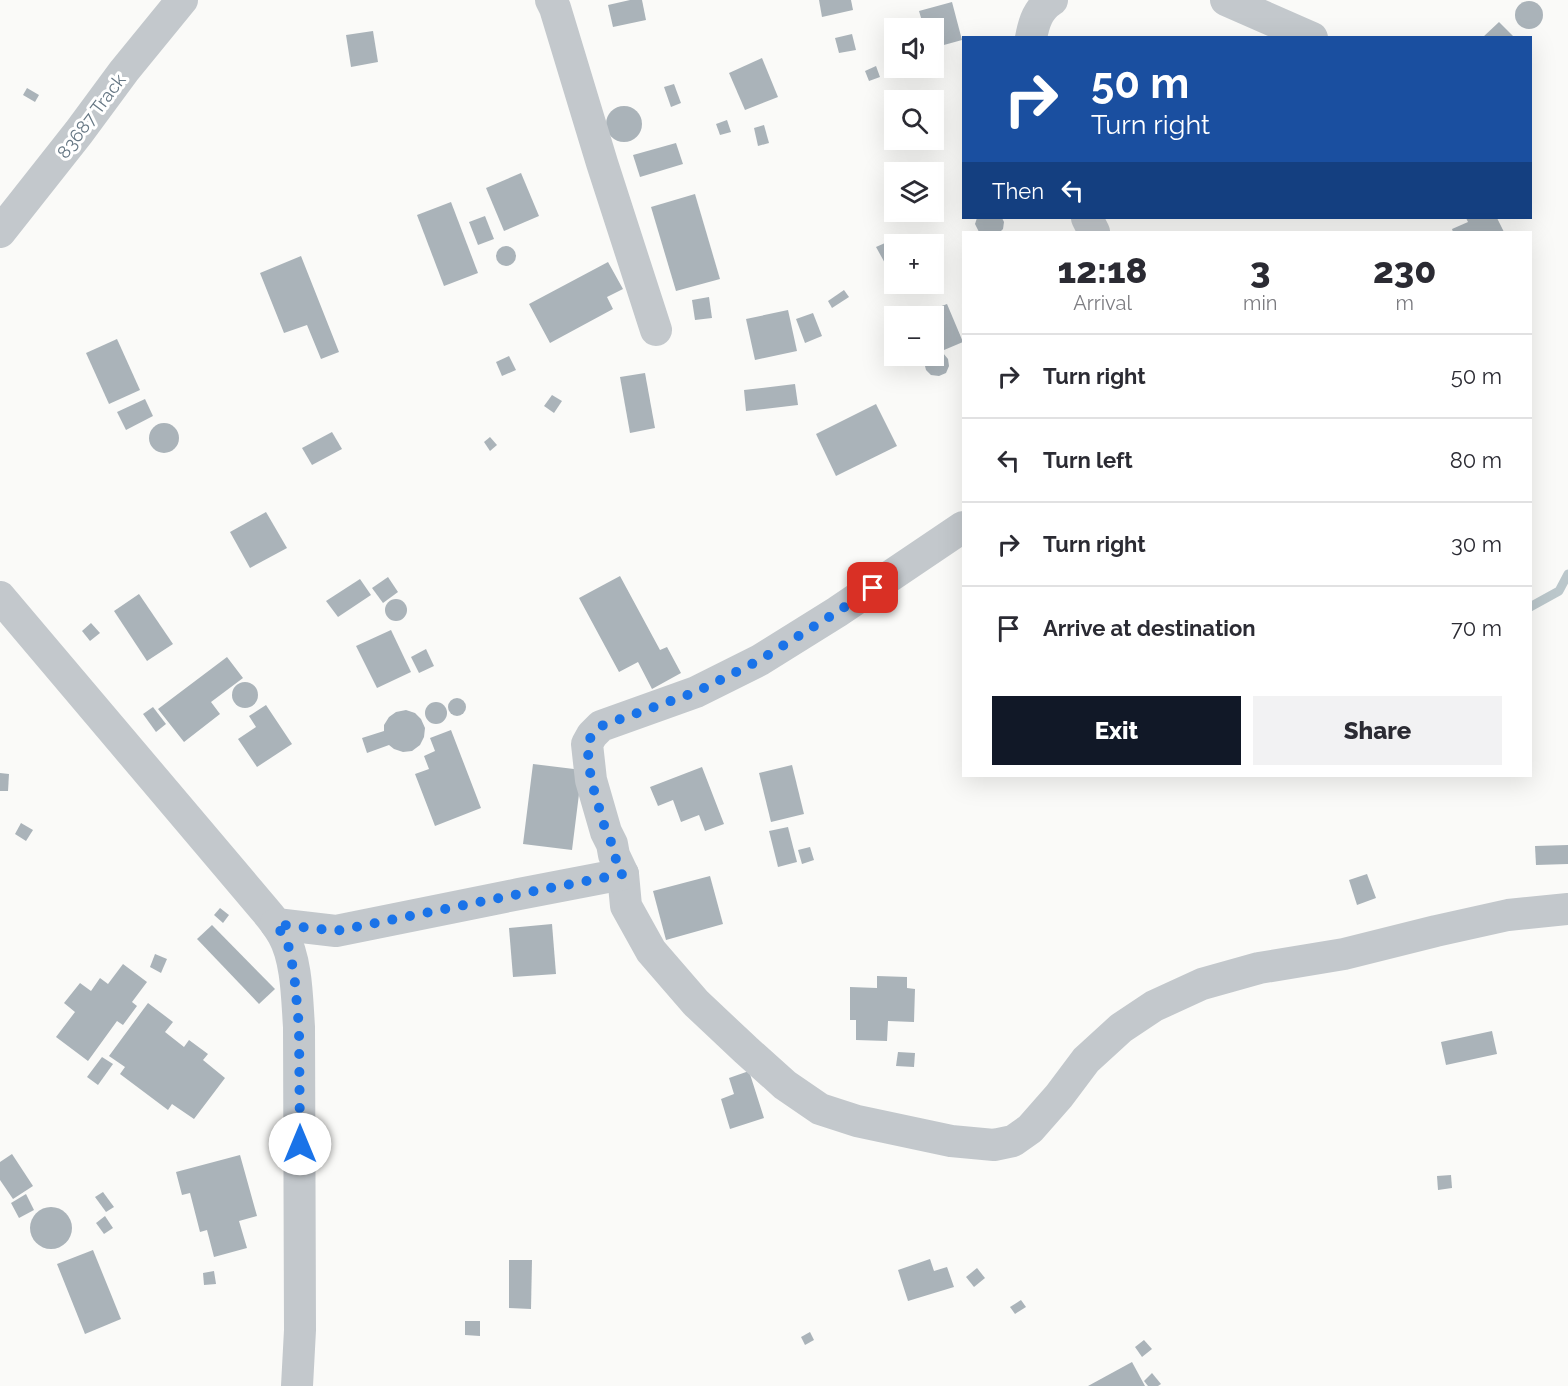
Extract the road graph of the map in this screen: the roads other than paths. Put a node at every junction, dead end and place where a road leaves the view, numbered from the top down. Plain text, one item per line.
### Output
1 (183, 0) edge
2 (551, 0) edge
3 (1052, 0) edge
4 (1226, 0) edge
5 (1031, 36) edge
6 (1307, 36) edge
7 (0, 232) edge
8 (656, 330) dead end
9 (962, 528) edge
10 (0, 597) edge
11 (623, 874) junction
12 (1568, 909) edge
13 (276, 924) junction
14 (297, 1386) edge

1 - 7 street, 83687 Track
2 - 8 street
3 - 5 street
4 - 6 street
9 - 11 street
10 - 13 street
11 - 12 street
11 - 13 street
13 - 14 street

